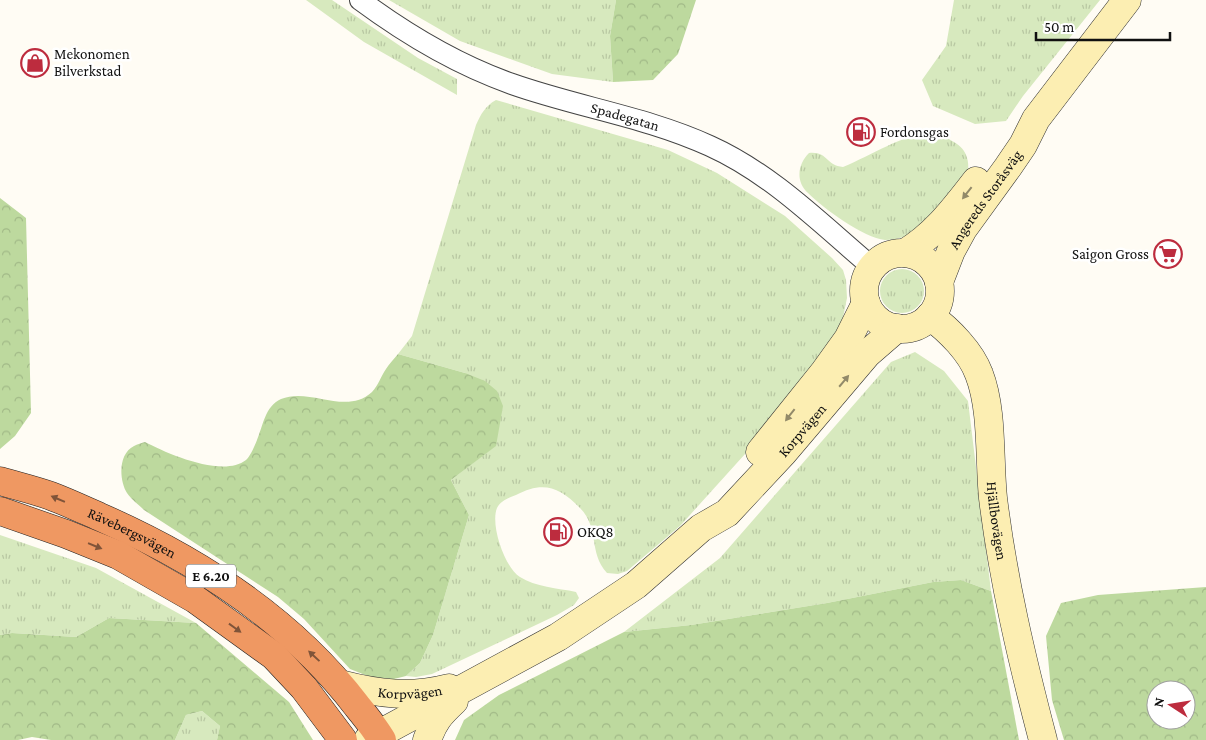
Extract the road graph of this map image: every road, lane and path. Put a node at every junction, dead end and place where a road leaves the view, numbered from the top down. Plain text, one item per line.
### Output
1 (360, 0) edge
2 (1127, 0) edge
3 (1036, 119) junction
4 (905, 253) junction
5 (872, 267) junction
6 (939, 282) junction
7 (866, 303) junction
8 (930, 316) junction
9 (897, 328) junction
10 (0, 481) edge
11 (0, 511) edge
12 (701, 528) junction
13 (480, 680) junction
14 (340, 684) junction
15 (377, 738) edge
16 (342, 740) edge
17 (427, 740) edge
18 (1043, 740) edge

1 - 5 street, Spadegatan
2 - 3 street, Angereds Storåsväg
3 -> 4 street, Angereds Storåsväg
3 - 6 street, Angereds Storåsväg
4 - 5 street
4 - 6 street
5 - 7 street
6 - 8 street
7 - 9 street
7 -> 12 street, Korpvägen
8 - 9 street
8 - 18 street, Hjällbovägen
12 -> 9 street, Korpvägen
14 -> 10 highway, Rävebergsvägen / E 6.20
11 -> 16 highway, Rävebergsvägen / E 6.20
12 - 13 street, Korpvägen
13 - 14 street, Korpvägen
13 - 15 street, Korpvägen
13 - 17 street, Korpvägen
14 - 15 highway, Rävebergsvägen / E 6.20

